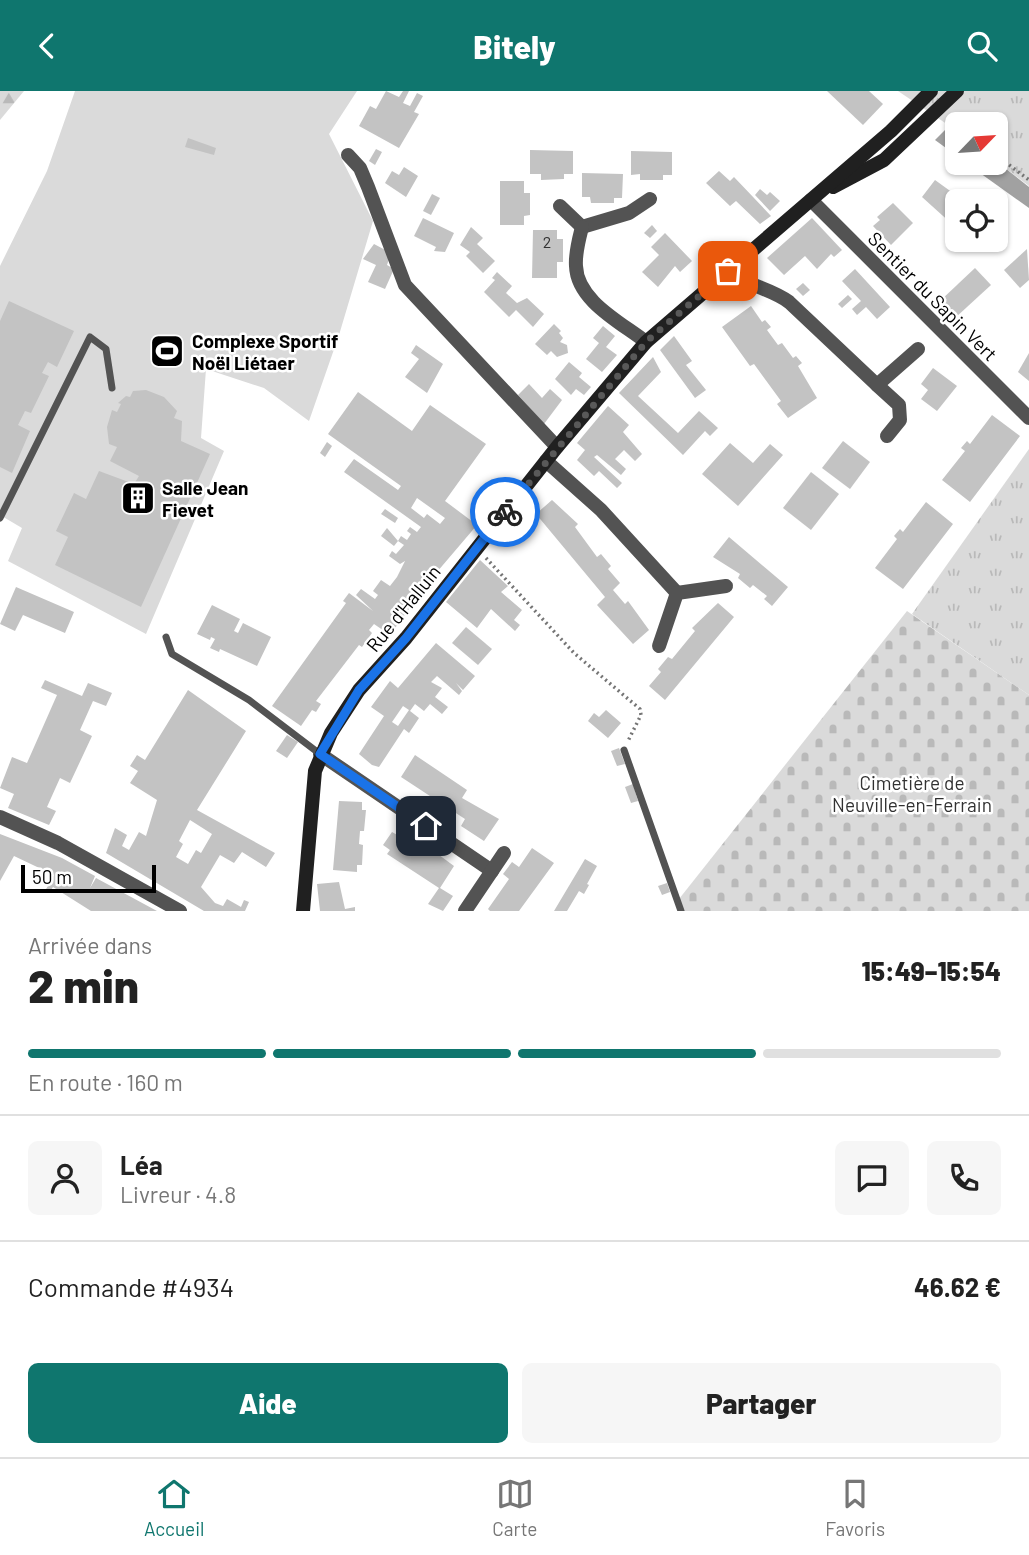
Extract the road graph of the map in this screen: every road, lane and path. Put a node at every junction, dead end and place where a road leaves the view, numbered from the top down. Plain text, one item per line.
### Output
1 (931, 91) edge
2 (957, 91) edge
3 (348, 155) dead end
4 (1008, 164) edge
5 (1029, 180) edge
6 (650, 199) dead end
7 (811, 200) junction
8 (560, 206) dead end
9 (582, 227) junction
10 (728, 271) junction
11 (646, 342) junction
12 (918, 349) dead end
13 (877, 385) junction
14 (112, 388) dead end
15 (1029, 418) edge
16 (887, 436) dead end
17 (557, 447) junction
18 (546, 461) junction
19 (0, 518) edge
20 (476, 548) junction
21 (726, 586) dead end
22 (677, 593) junction
23 (166, 637) dead end
24 (659, 646) dead end
25 (624, 750) joint
26 (320, 754) junction
27 (0, 817) edge
28 (504, 853) dead end
29 (492, 871) junction
30 (180, 911) edge
31 (303, 911) edge
32 (465, 911) edge
33 (681, 911) edge

1 - 7 main road, Rue d'Halluin
2 - 7 main road, Rue d'Halluin
3 - 17 street
4 - 5 path
6 - 9 street
7 - 10 main road, Rue d'Halluin
7 - 15 street, Sentier du Sapin Vert
8 - 9 street
9 - 11 street
10 - 11 main road, Rue d'Halluin
10 - 13 street
11 - 17 main road, Rue d'Halluin
12 - 13 street
13 - 16 street
14 - 19 lane
17 - 18 main road, Rue d'Halluin
18 - 20 main road, Rue d'Halluin
18 - 22 street
20 - 25 path
20 - 26 main road, Rue d'Halluin
21 - 22 street
22 - 24 street
23 - 26 lane
25 - 33 lane
26 - 29 street
26 - 31 main road, Rue d'Halluin
27 - 30 street
28 - 29 street
29 - 32 street

